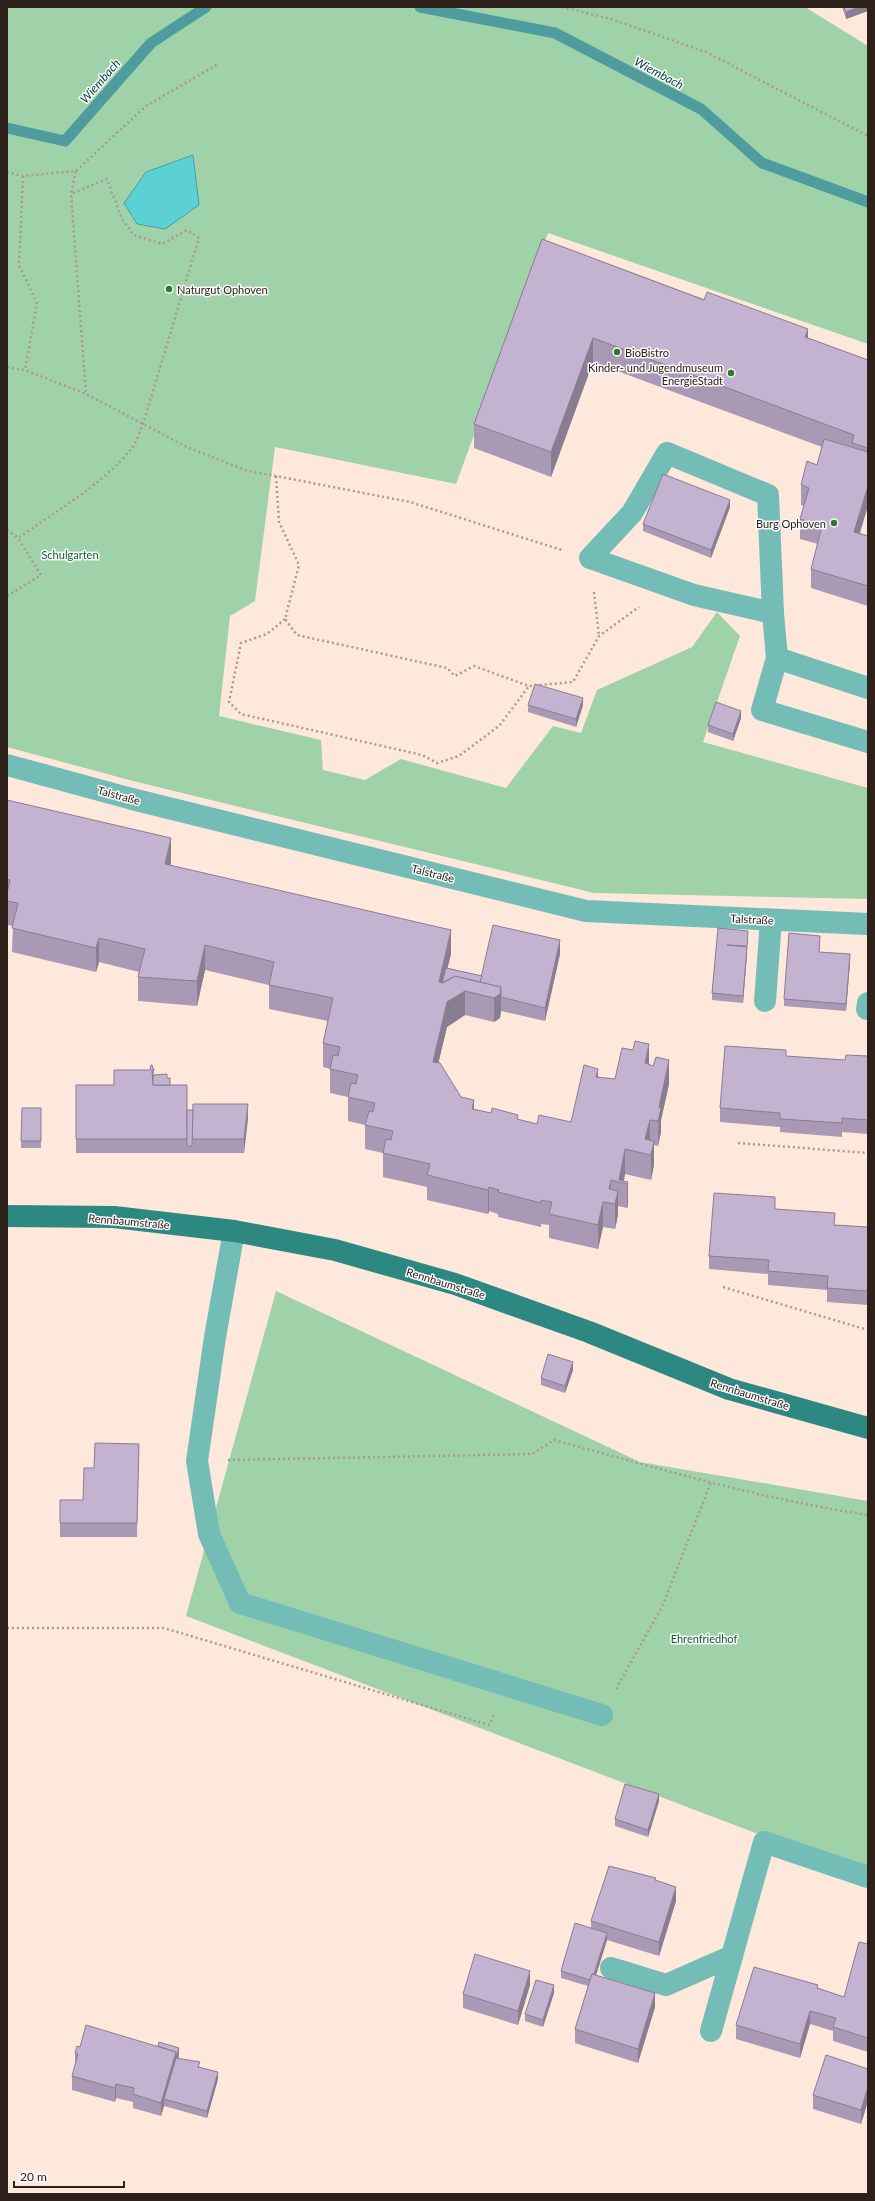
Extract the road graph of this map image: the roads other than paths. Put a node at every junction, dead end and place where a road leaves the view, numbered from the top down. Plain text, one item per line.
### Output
1 (773, 613) junction
2 (777, 658) junction
3 (868, 688) edge
4 (868, 742) edge
5 (7, 765) edge
6 (771, 920) junction
7 (868, 924) edge
8 (765, 1001) dead end
9 (868, 1003) edge
10 (868, 1009) edge
11 (7, 1216) edge
12 (234, 1231) junction
13 (868, 1428) edge
14 (602, 1715) road end
15 (868, 1877) edge
16 (732, 1956) junction
17 (611, 1968) dead end
18 (711, 2031) dead end

1 - 1 street
1 - 2 street
2 - 3 street
2 - 4 street
5 - 6 street, Talstraße
6 - 7 street, Talstraße
6 - 8 street
9 - 10 street
11 - 12 main road, Rennbaumstraße
12 - 13 main road, Rennbaumstraße
12 - 14 street
15 - 16 street
16 - 17 street
16 - 18 street

